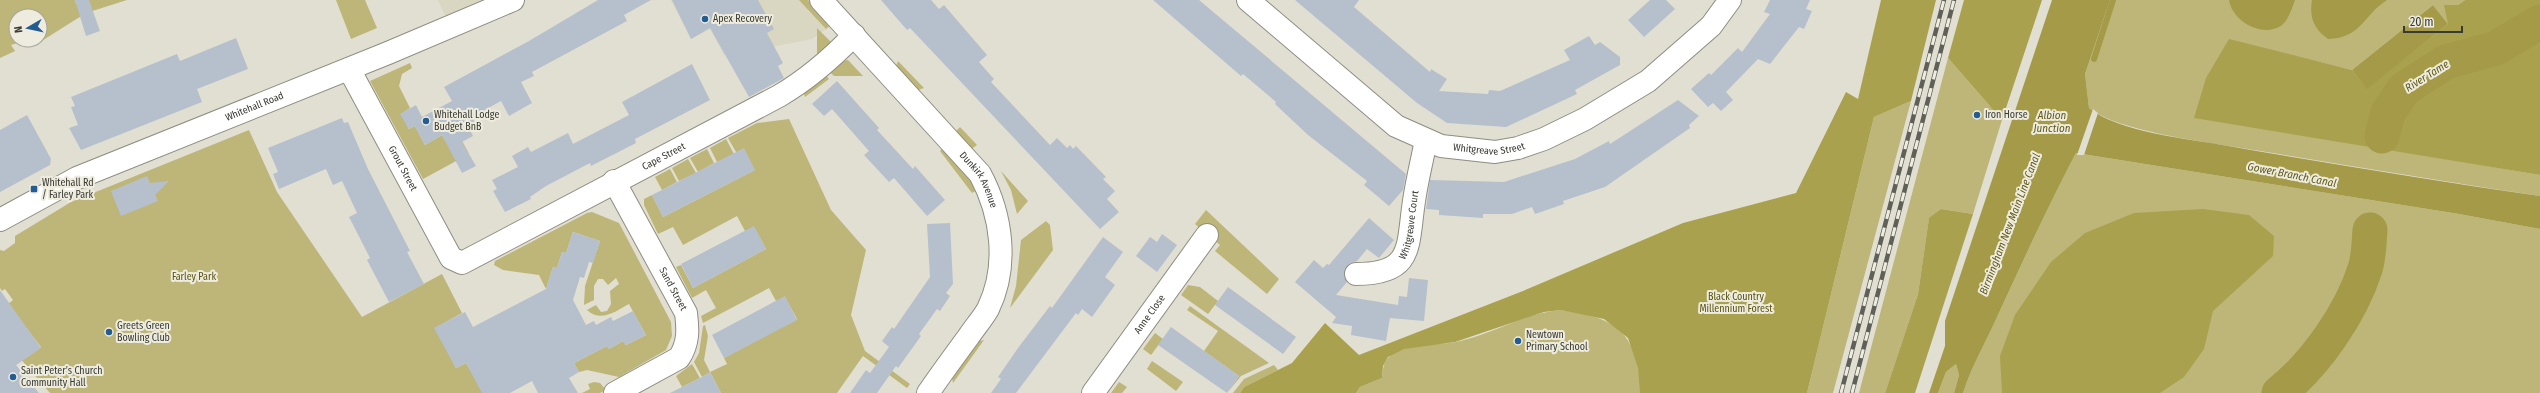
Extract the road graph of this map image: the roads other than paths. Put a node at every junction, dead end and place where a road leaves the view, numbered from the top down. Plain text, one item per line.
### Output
1 (513, 0) edge
2 (821, 0) edge
3 (1248, 0) edge
4 (1730, 0) edge
5 (854, 35) junction
6 (349, 69) junction
7 (1426, 140) junction
8 (614, 182) junction
9 (0, 220) edge
10 (1207, 235) dead end
11 (462, 263) joint
12 (1356, 274) dead end
13 (616, 393) edge
14 (928, 393) edge
15 (1093, 393) edge

1 - 6 street, Whitehall Road
2 - 5 street, Dunkirk Avenue
3 - 7 street, Whitgreave Street
4 - 7 street, Whitgreave Street
5 - 8 street, Cape Street
5 - 14 street, Dunkirk Avenue
6 - 9 street, Whitehall Road
6 - 11 street, Grout Street
7 - 12 street, Whitgreave Court
8 - 11 street, Cape Street
8 - 13 street, Sand Street
10 - 15 street, Anne Close

